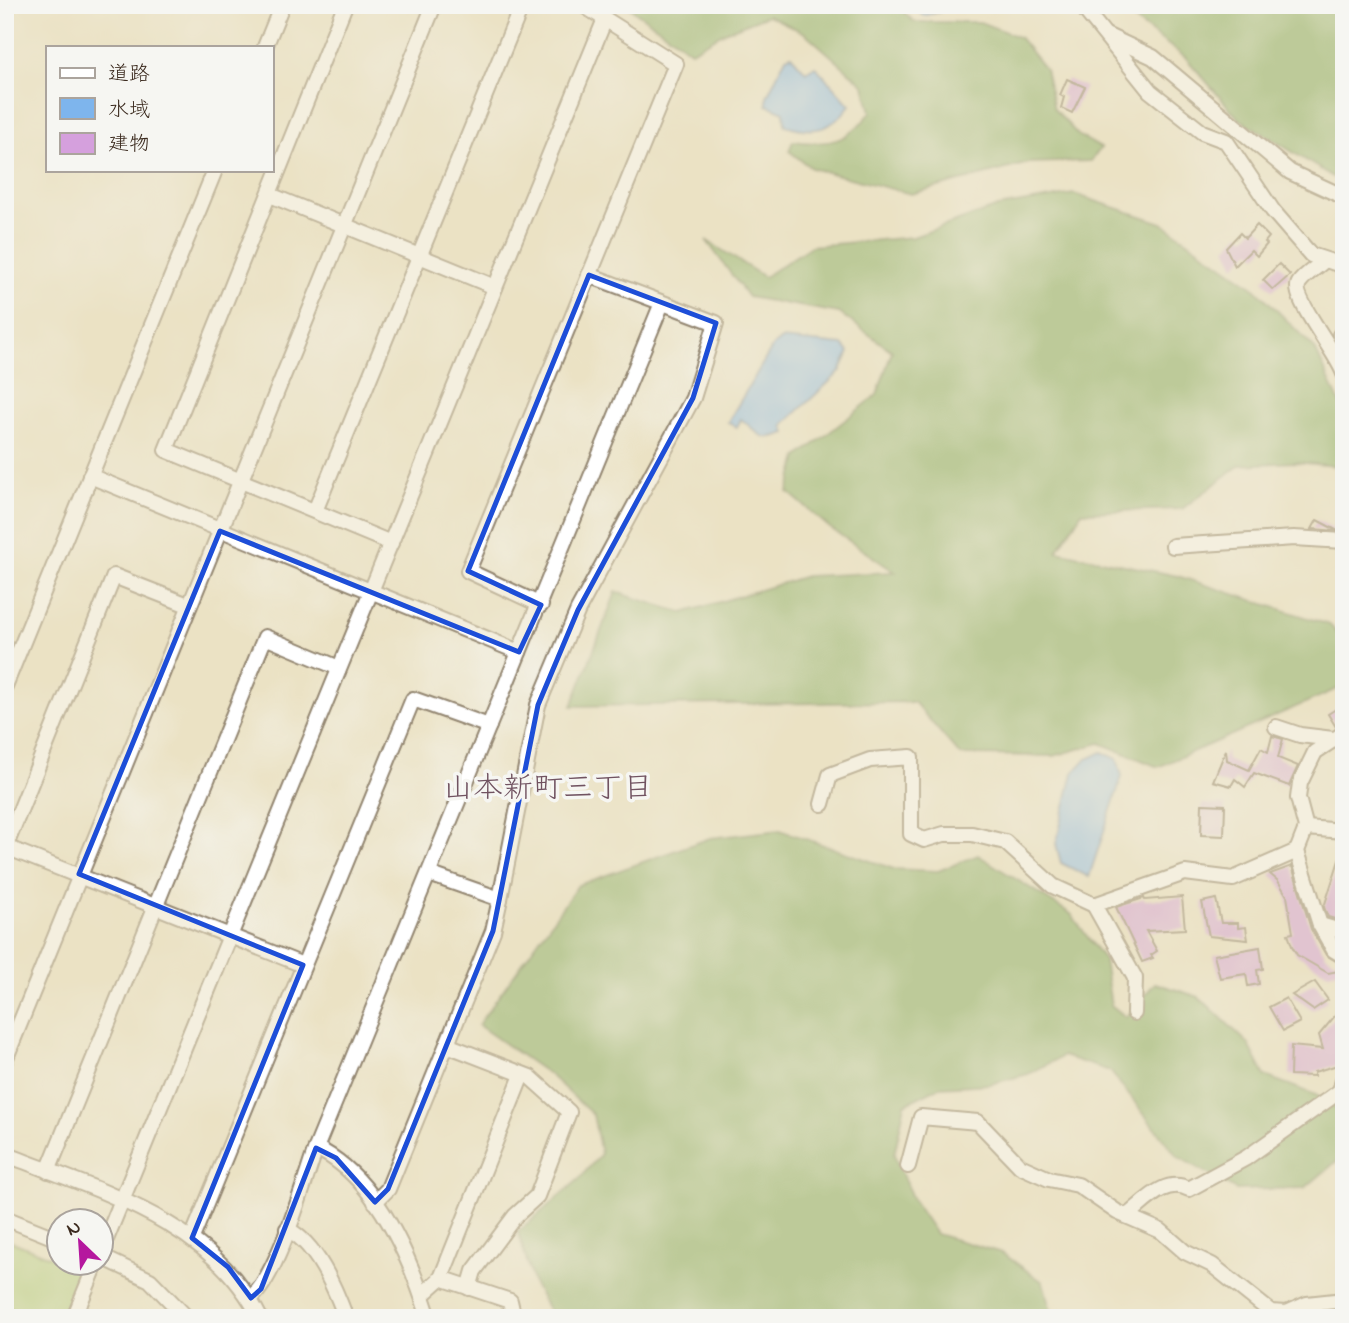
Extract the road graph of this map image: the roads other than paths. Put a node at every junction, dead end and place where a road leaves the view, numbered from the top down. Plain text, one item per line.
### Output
1 (282, 5) edge
2 (345, 5) edge
3 (434, 5) edge
4 (522, 5) edge
5 (583, 5) edge
6 (1081, 5) edge
7 (605, 19) junction
8 (1104, 34) junction
9 (265, 46) edge
10 (214, 172) edge
11 (270, 195) junction
12 (1344, 197) edge
13 (345, 225) junction
14 (421, 257) junction
15 (1324, 261) junction
16 (1344, 266) edge
17 (589, 275) junction
18 (495, 287) junction
19 (662, 303) junction
20 (1344, 374) edge
21 (90, 476) junction
22 (240, 481) junction
23 (315, 511) junction
24 (220, 531) junction
25 (1344, 541) edge
26 (391, 543) junction
27 (1173, 546) dead end
28 (370, 591) junction
29 (541, 605) junction
30 (188, 606) junction
31 (519, 652) junction
32 (339, 668) junction
33 (5, 686) edge
34 (489, 726) junction
35 (1276, 727) dead end
36 (1339, 736) edge
37 (822, 804) dead end
38 (1306, 828) junction
39 (1344, 831) edge
40 (5, 848) edge
41 (1297, 851) junction
42 (79, 874) junction
43 (429, 874) junction
44 (500, 899) junction
45 (156, 905) junction
46 (1094, 905) junction
47 (1320, 925) junction
48 (1344, 932) edge
49 (229, 935) junction
50 (1344, 956) edge
51 (303, 965) junction
52 (1134, 1013) dead end
53 (447, 1045) junction
54 (5, 1060) edge
55 (522, 1075) junction
56 (1344, 1077) edge
57 (316, 1149) junction
58 (5, 1154) edge
59 (908, 1166) dead end
60 (48, 1171) junction
61 (121, 1202) junction
62 (376, 1202) junction
63 (116, 1214) edge
64 (1127, 1216) junction
65 (5, 1218) edge
66 (287, 1229) junction
67 (46, 1234) edge
68 (192, 1238) junction
69 (116, 1264) edge
70 (90, 1278) edge
71 (441, 1279) junction
72 (469, 1288) junction
73 (422, 1294) junction
74 (251, 1298) junction
75 (1344, 1300) edge
76 (5, 1315) edge
77 (12, 1318) edge
78 (74, 1318) edge
79 (187, 1318) edge
80 (260, 1318) edge
81 (346, 1318) edge
82 (429, 1318) edge
83 (514, 1318) edge

1 - 9 street
2 - 11 street
3 - 13 street
4 - 14 street
5 - 7 street
6 - 8 street
7 - 17 street
7 - 18 street
8 - 12 street
8 - 15 street
10 - 21 street
11 - 13 street
11 - 22 street
13 - 14 street
13 - 22 street
14 - 18 street
14 - 23 street
15 - 16 street
15 - 20 street
17 - 19 street
17 - 29 street
18 - 26 street
19 - 29 street
19 - 44 street
21 - 24 street
21 - 33 street
22 - 23 street
22 - 24 street
23 - 26 street
24 - 28 street
24 - 30 street
25 - 27 street
26 - 28 street
28 - 31 street
28 - 32 street
29 - 31 street
30 - 40 street
30 - 42 street
31 - 34 street
32 - 45 street
32 - 49 street
34 - 43 street
34 - 51 street
35 - 36 street
36 - 38 street
37 - 46 street
38 - 39 street
38 - 41 street
40 - 42 street
41 - 46 street
41 - 47 street
42 - 45 street
42 - 54 street
43 - 44 street
43 - 57 street
44 - 53 street
45 - 49 street
45 - 60 street
46 - 52 street
47 - 48 street
47 - 50 street
49 - 51 street
49 - 61 street
51 - 68 street
53 - 55 street
53 - 62 street
55 - 71 street
55 - 72 street
56 - 64 street
57 - 62 street
57 - 66 street
58 - 60 street
59 - 64 street
60 - 61 street
61 - 63 street
61 - 68 street
62 - 73 street
64 - 75 street
65 - 67 street
66 - 74 street
66 - 81 street
68 - 74 street
69 - 79 street
70 - 78 street
71 - 72 street
71 - 73 street
72 - 83 street
73 - 82 street
74 - 80 street
76 - 77 street

